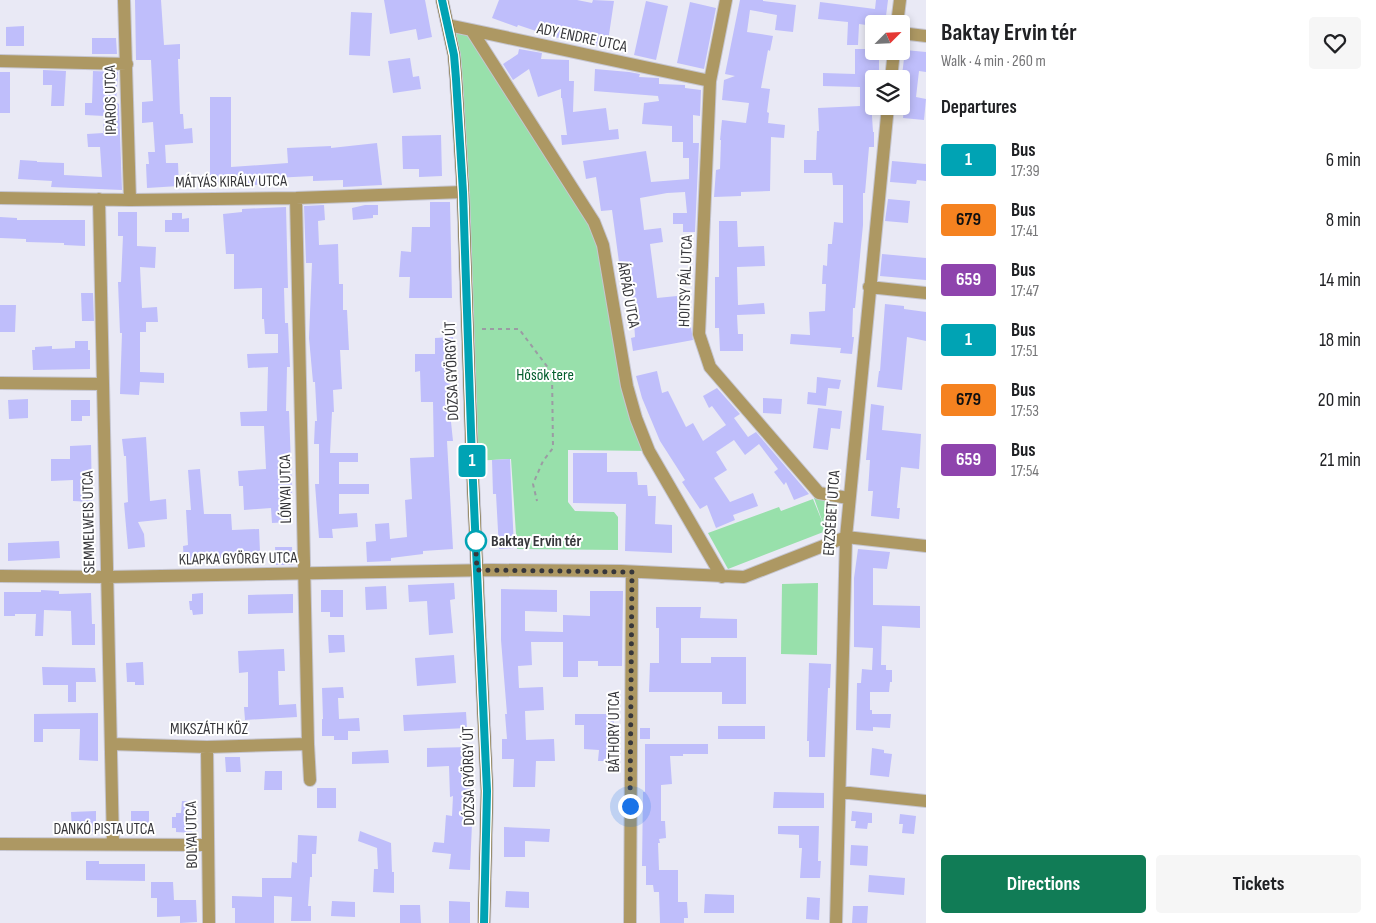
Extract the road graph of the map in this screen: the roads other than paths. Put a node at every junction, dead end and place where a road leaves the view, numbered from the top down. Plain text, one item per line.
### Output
1 (124, 0) edge
2 (442, 0) edge
3 (726, 0) edge
4 (900, 0) edge
5 (898, 15) edge
6 (448, 25) junction
7 (472, 31) junction
8 (910, 34) edge
9 (926, 36) edge
10 (0, 61) edge
11 (127, 64) junction
12 (710, 81) junction
13 (887, 115) edge
14 (463, 192) junction
15 (0, 198) edge
16 (296, 198) junction
17 (99, 199) junction
18 (130, 200) junction
19 (869, 287) junction
20 (926, 293) edge
21 (0, 384) edge
22 (102, 384) junction
23 (848, 498) junction
24 (846, 537) junction
25 (926, 546) edge
26 (477, 570) junction
27 (632, 572) junction
28 (304, 574) junction
29 (0, 576) edge
30 (106, 577) junction
31 (722, 577) junction
32 (111, 744) junction
33 (308, 744) junction
34 (207, 747) junction
35 (310, 780) dead end
36 (840, 792) junction
37 (926, 801) edge
38 (0, 844) edge
39 (113, 845) junction
40 (208, 845) junction
41 (209, 923) edge
42 (484, 923) edge
43 (630, 923) edge
44 (836, 923) edge

1 - 11 street, IPAROS UTCA
2 - 6 main road, DÓZSA GYÖRGY ÚT
3 - 12 street, HOITSY PÁL UTCA
4 - 5 street
6 - 7 street, ADY ENDRE UTCA
6 - 14 main road, DÓZSA GYÖRGY ÚT
7 - 12 street, ADY ENDRE UTCA
7 - 31 street, ÁRPÁD UTCA
8 - 9 street
10 - 11 street
11 - 18 street, IPAROS UTCA
12 - 23 street, HOITSY PÁL UTCA
13 - 19 street, ERZSÉBET UTCA
14 - 16 street, MÁTYÁS KIRÁLY UTCA
14 - 26 main road, DÓZSA GYÖRGY ÚT
15 - 17 street, MÁTYÁS KIRÁLY UTCA
16 - 18 street, MÁTYÁS KIRÁLY UTCA
16 - 28 street, LÓNYAI UTCA
17 - 18 street, MÁTYÁS KIRÁLY UTCA
17 - 22 street, SEMMELWEIS UTCA
19 - 20 street
19 - 23 street, ERZSÉBET UTCA
21 - 22 street
22 - 30 street, SEMMELWEIS UTCA
23 - 24 street, ERZSÉBET UTCA
24 - 25 street
24 - 31 street
24 - 36 street, ERZSÉBET UTCA
26 - 27 street
26 - 28 street, KLAPKA GYÖRGY UTCA
26 - 42 main road, DÓZSA GYÖRGY ÚT
27 - 31 street
27 - 43 street, BÁTHORY UTCA
28 - 30 street, KLAPKA GYÖRGY UTCA
28 - 33 street, LÓNYAI UTCA
29 - 30 street, KLAPKA GYÖRGY UTCA
30 - 32 street, SEMMELWEIS UTCA
32 - 34 street, MIKSZÁTH KÖZ
32 - 39 street, SEMMELWEIS UTCA
33 - 34 street, MIKSZÁTH KÖZ
33 - 35 street, LÓNYAI UTCA
34 - 40 street, BOLYAI UTCA
36 - 37 street
36 - 44 street, ERZSÉBET UTCA
38 - 39 street, DANKÓ PISTA UTCA
39 - 40 street, DANKÓ PISTA UTCA
40 - 41 street, BOLYAI UTCA

